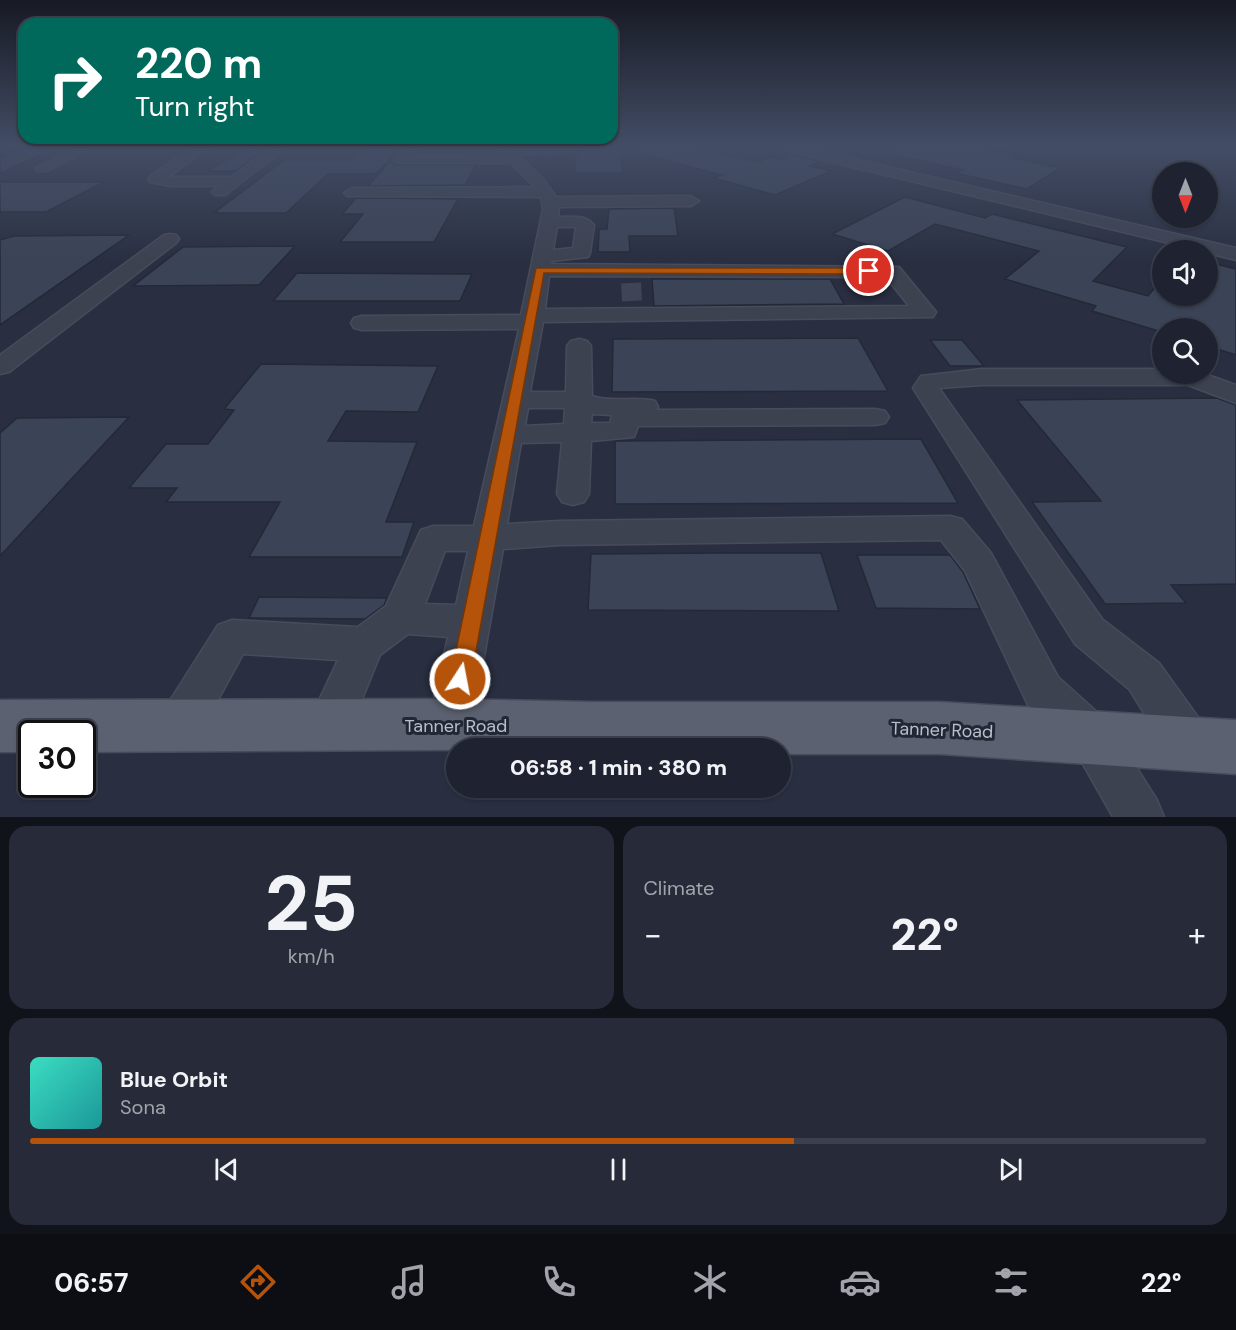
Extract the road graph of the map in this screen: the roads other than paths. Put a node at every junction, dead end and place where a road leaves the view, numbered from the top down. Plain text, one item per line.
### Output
1 (228, 186) edge
2 (533, 186) edge
3 (950, 186) edge
4 (494, 192) junction
5 (352, 193) dead end
6 (212, 198) dead end
7 (691, 201) dead end
8 (548, 205) junction
9 (486, 211) dead end
10 (170, 239) dead end
11 (1236, 254) edge
12 (541, 263) junction
13 (631, 292) junction
14 (532, 319) junction
15 (362, 323) dead end
16 (579, 346) dead end
17 (0, 367) edge
18 (1236, 395) edge
19 (515, 400) junction
20 (579, 400) junction
21 (694, 413) junction
22 (577, 432) junction
23 (508, 435) junction
24 (573, 494) dead end
25 (488, 538) junction
26 (401, 617) junction
27 (471, 621) junction
28 (365, 644) junction
29 (180, 725) junction
30 (450, 725) junction
31 (0, 726) edge
32 (328, 726) junction
33 (1092, 737) junction
34 (1212, 745) edge
35 (1140, 817) edge

1 - 6 street
2 - 8 street
3 - 11 street
4 - 5 street
4 - 8 street
4 - 9 street
7 - 8 street
8 - 12 street
8 - 12 street
10 - 17 street
12 - 13 street
12 - 14 street
13 - 13 street
13 - 14 street
14 - 15 street
14 - 19 street
16 - 20 street
18 - 34 street
19 - 20 street
19 - 23 street
20 - 21 street
20 - 22 street
21 - 21 street
21 - 22 street
22 - 23 street
22 - 24 street
23 - 25 street
25 - 26 street
25 - 27 street
25 - 33 street
26 - 27 street
26 - 28 street
27 - 30 street
28 - 29 street
28 - 32 street
29 - 31 main road, Tanner Road
29 - 32 main road, Tanner Road
30 - 32 main road, Tanner Road
30 - 33 main road, Tanner Road
33 - 34 main road, Tanner Road
33 - 35 street

